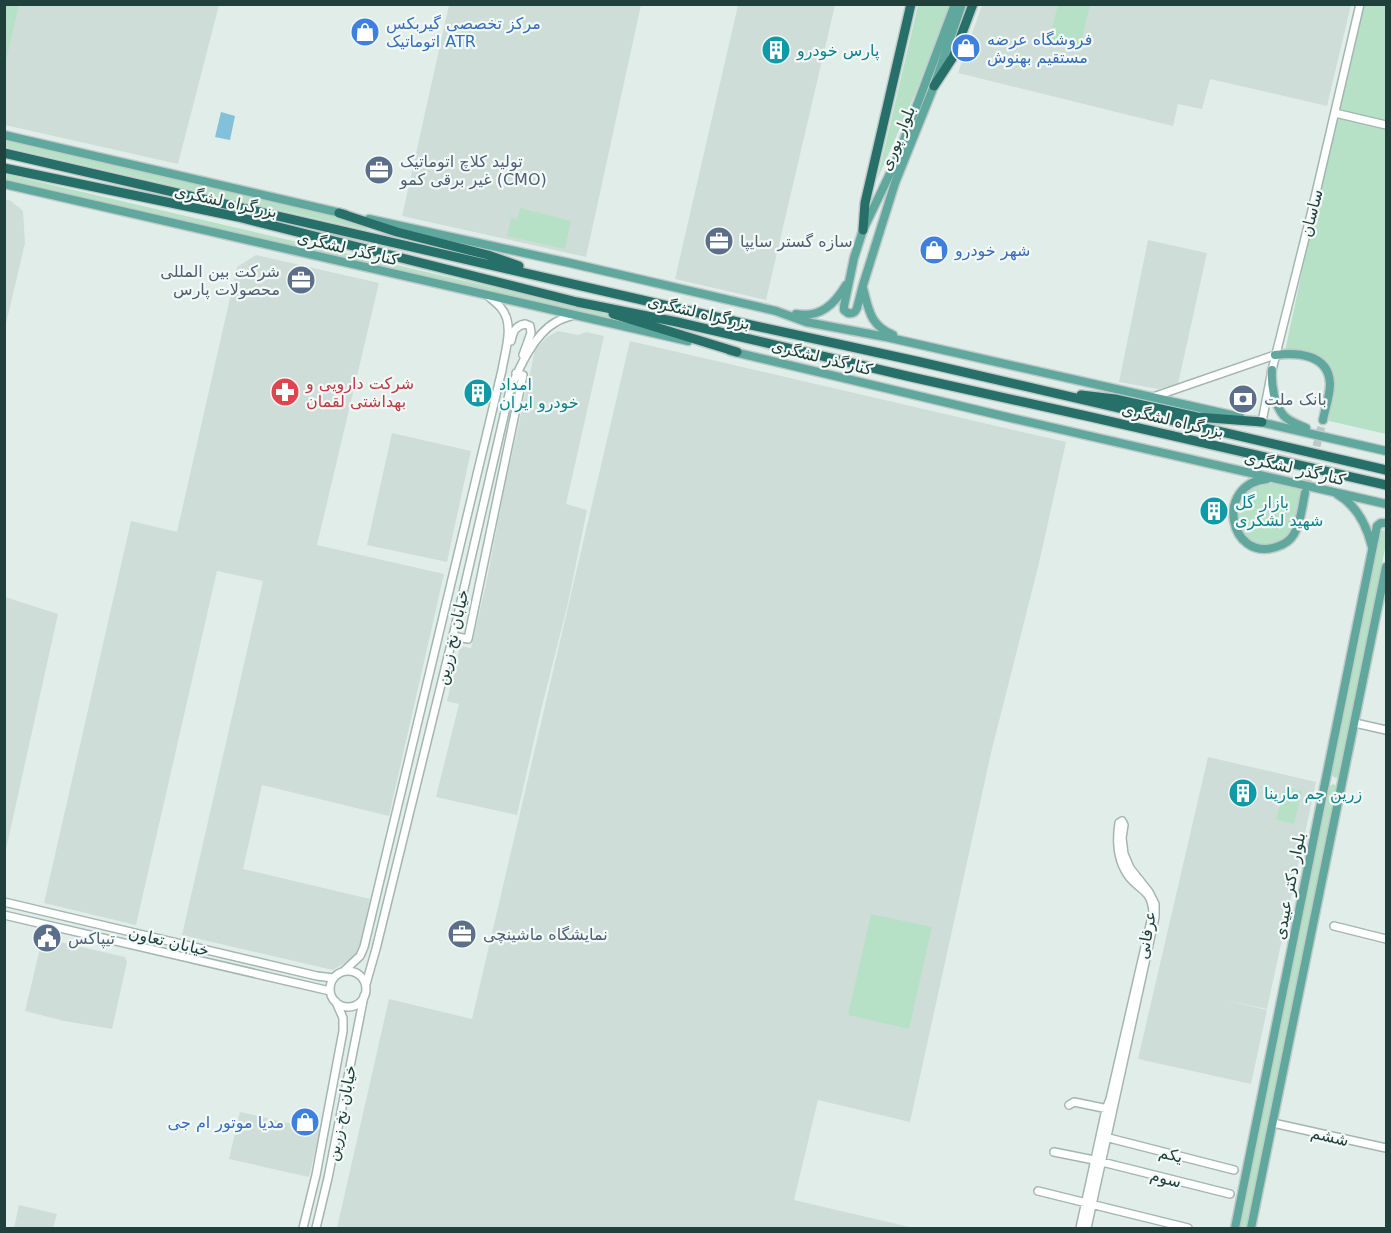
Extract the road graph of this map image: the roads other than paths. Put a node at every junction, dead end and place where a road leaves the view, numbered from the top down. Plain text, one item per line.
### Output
1 (912, 4) edge
2 (955, 4) edge
3 (962, 4) edge
4 (973, 4) edge
5 (1360, 4) edge
6 (934, 86) junction
7 (1335, 113) junction
8 (1386, 125) edge
9 (4, 135) edge
10 (4, 153) edge
11 (4, 168) edge
12 (4, 184) edge
13 (339, 213) junction
14 (863, 230) junction
15 (549, 279) junction
16 (849, 280) junction
17 (863, 285) junction
18 (487, 295) junction
19 (577, 302) junction
20 (776, 311) junction
21 (574, 315) junction
22 (912, 343) junction
23 (737, 352) junction
24 (1275, 355) junction
25 (502, 370) junction
26 (1272, 370) junction
27 (519, 371) junction
28 (1052, 393) junction
29 (1152, 398) junction
30 (1323, 420) tunnel mouth
31 (1262, 422) junction
32 (1322, 436) junction
33 (1386, 450) edge
34 (1386, 470) edge
35 (1276, 478) junction
36 (1386, 485) edge
37 (1332, 491) junction
38 (1305, 493) tunnel mouth
39 (1386, 504) edge
40 (1386, 523) edge
41 (1372, 550) junction
42 (1386, 567) edge
43 (453, 636) junction
44 (1355, 723) junction
45 (1386, 730) edge
46 (4, 902) edge
47 (4, 915) edge
48 (1334, 926) dead end
49 (1386, 939) edge
50 (344, 971) junction
51 (333, 978) junction
52 (366, 984) junction
53 (330, 991) junction
54 (364, 996) junction
55 (336, 1002) junction
56 (1069, 1105) dead end
57 (1109, 1109) junction
58 (1273, 1123) junction
59 (1100, 1136) junction
60 (1108, 1138) junction
61 (1386, 1149) edge
62 (1054, 1152) dead end
63 (1098, 1161) junction
64 (1234, 1170) dead end
65 (316, 1174) junction
66 (328, 1178) junction
67 (1038, 1191) dead end
68 (1230, 1194) dead end
69 (1088, 1204) junction
70 (303, 1228) edge
71 (316, 1228) edge
72 (1080, 1228) edge
73 (1087, 1228) edge
74 (1188, 1228) edge
75 (1235, 1228) edge
76 (1251, 1228) edge

1 - 14 highway
2 - 14 main road, بلوار پوری
3 - 6 main road, بلوار پوری
4 - 6 highway
5 - 7 street, ساسان
6 - 17 main road, بلوار پوری
7 - 8 street
7 - 24 street, ساسان
9 - 13 main road, کنارگذر لشگری
10 - 15 highway, بزرگراه لشگری
11 - 19 highway, بزرگراه لشگری
12 - 18 main road, کنارگذر لشگری
13 - 15 highway
13 - 20 main road, کنارگذر لشگری
14 - 16 main road, بلوار پوری
15 - 28 highway, بزرگراه لشگری
16 - 17 main road, بلوار پوری
16 - 20 main road
17 - 22 main road
18 - 21 main road, کنارگذر لشگری
18 - 25 street, خیابان نخ زرین
19 - 23 highway
19 - 36 highway, بزرگراه لشگری
20 - 22 main road, کنارگذر لشگری
21 - 23 main road, کنارگذر لشگری
21 - 27 street, خیابان نخ زرین
22 - 29 main road, کنارگذر لشگری
23 - 35 main road, کنارگذر لشگری
24 - 26 street, ساسان
24 - 29 street
24 - 30 main road
25 - 27 street
25 - 50 street, خیابان نخ زرین
26 - 31 street, ساسان
26 - 32 main road
27 - 43 street, خیابان نخ زرین
27 - 43 street
28 - 31 highway
28 - 34 highway, بزرگراه لشگری
29 - 31 main road, کنارگذر لشگری
31 - 32 main road, کنارگذر لشگری
32 - 33 main road, کنارگذر لشگری
35 - 37 main road, کنارگذر لشگری
35 - 38 main road
37 - 39 main road, کنارگذر لشگری
37 - 41 main road
40 - 41 main road, بلوار دکتر عبیدی
41 - 75 main road, بلوار دکتر عبیدی
42 - 44 main road, بلوار دکتر عبیدی
43 - 52 street, خیابان نخ زرین
44 - 45 street
44 - 58 main road, بلوار دکتر عبیدی
46 - 51 street, خیابان تعاون
47 - 53 street, خیابان تعاون
48 - 49 street
50 - 51 street
50 - 52 street
51 - 53 street
52 - 54 street
53 - 55 street
54 - 55 street
54 - 66 street, خیابان نخ زرین
55 - 65 street, خیابان نخ زرین
56 - 57 street
57 - 57 street, عرفانی
57 - 59 street, عرفانی
57 - 60 street, عرفانی
58 - 61 street, ششم
58 - 76 main road, بلوار دکتر عبیدی
59 - 60 street, یکم
59 - 63 street, عرفانی
60 - 63 street, عرفانی
60 - 64 street, یکم
62 - 63 street, سوم
63 - 68 street, سوم
63 - 69 street, عرفانی
65 - 66 street
65 - 70 street, خیابان نخ زرین
66 - 71 street, خیابان نخ زرین
67 - 69 street
69 - 72 street, عرفانی
69 - 73 street, عرفانی
69 - 74 street

